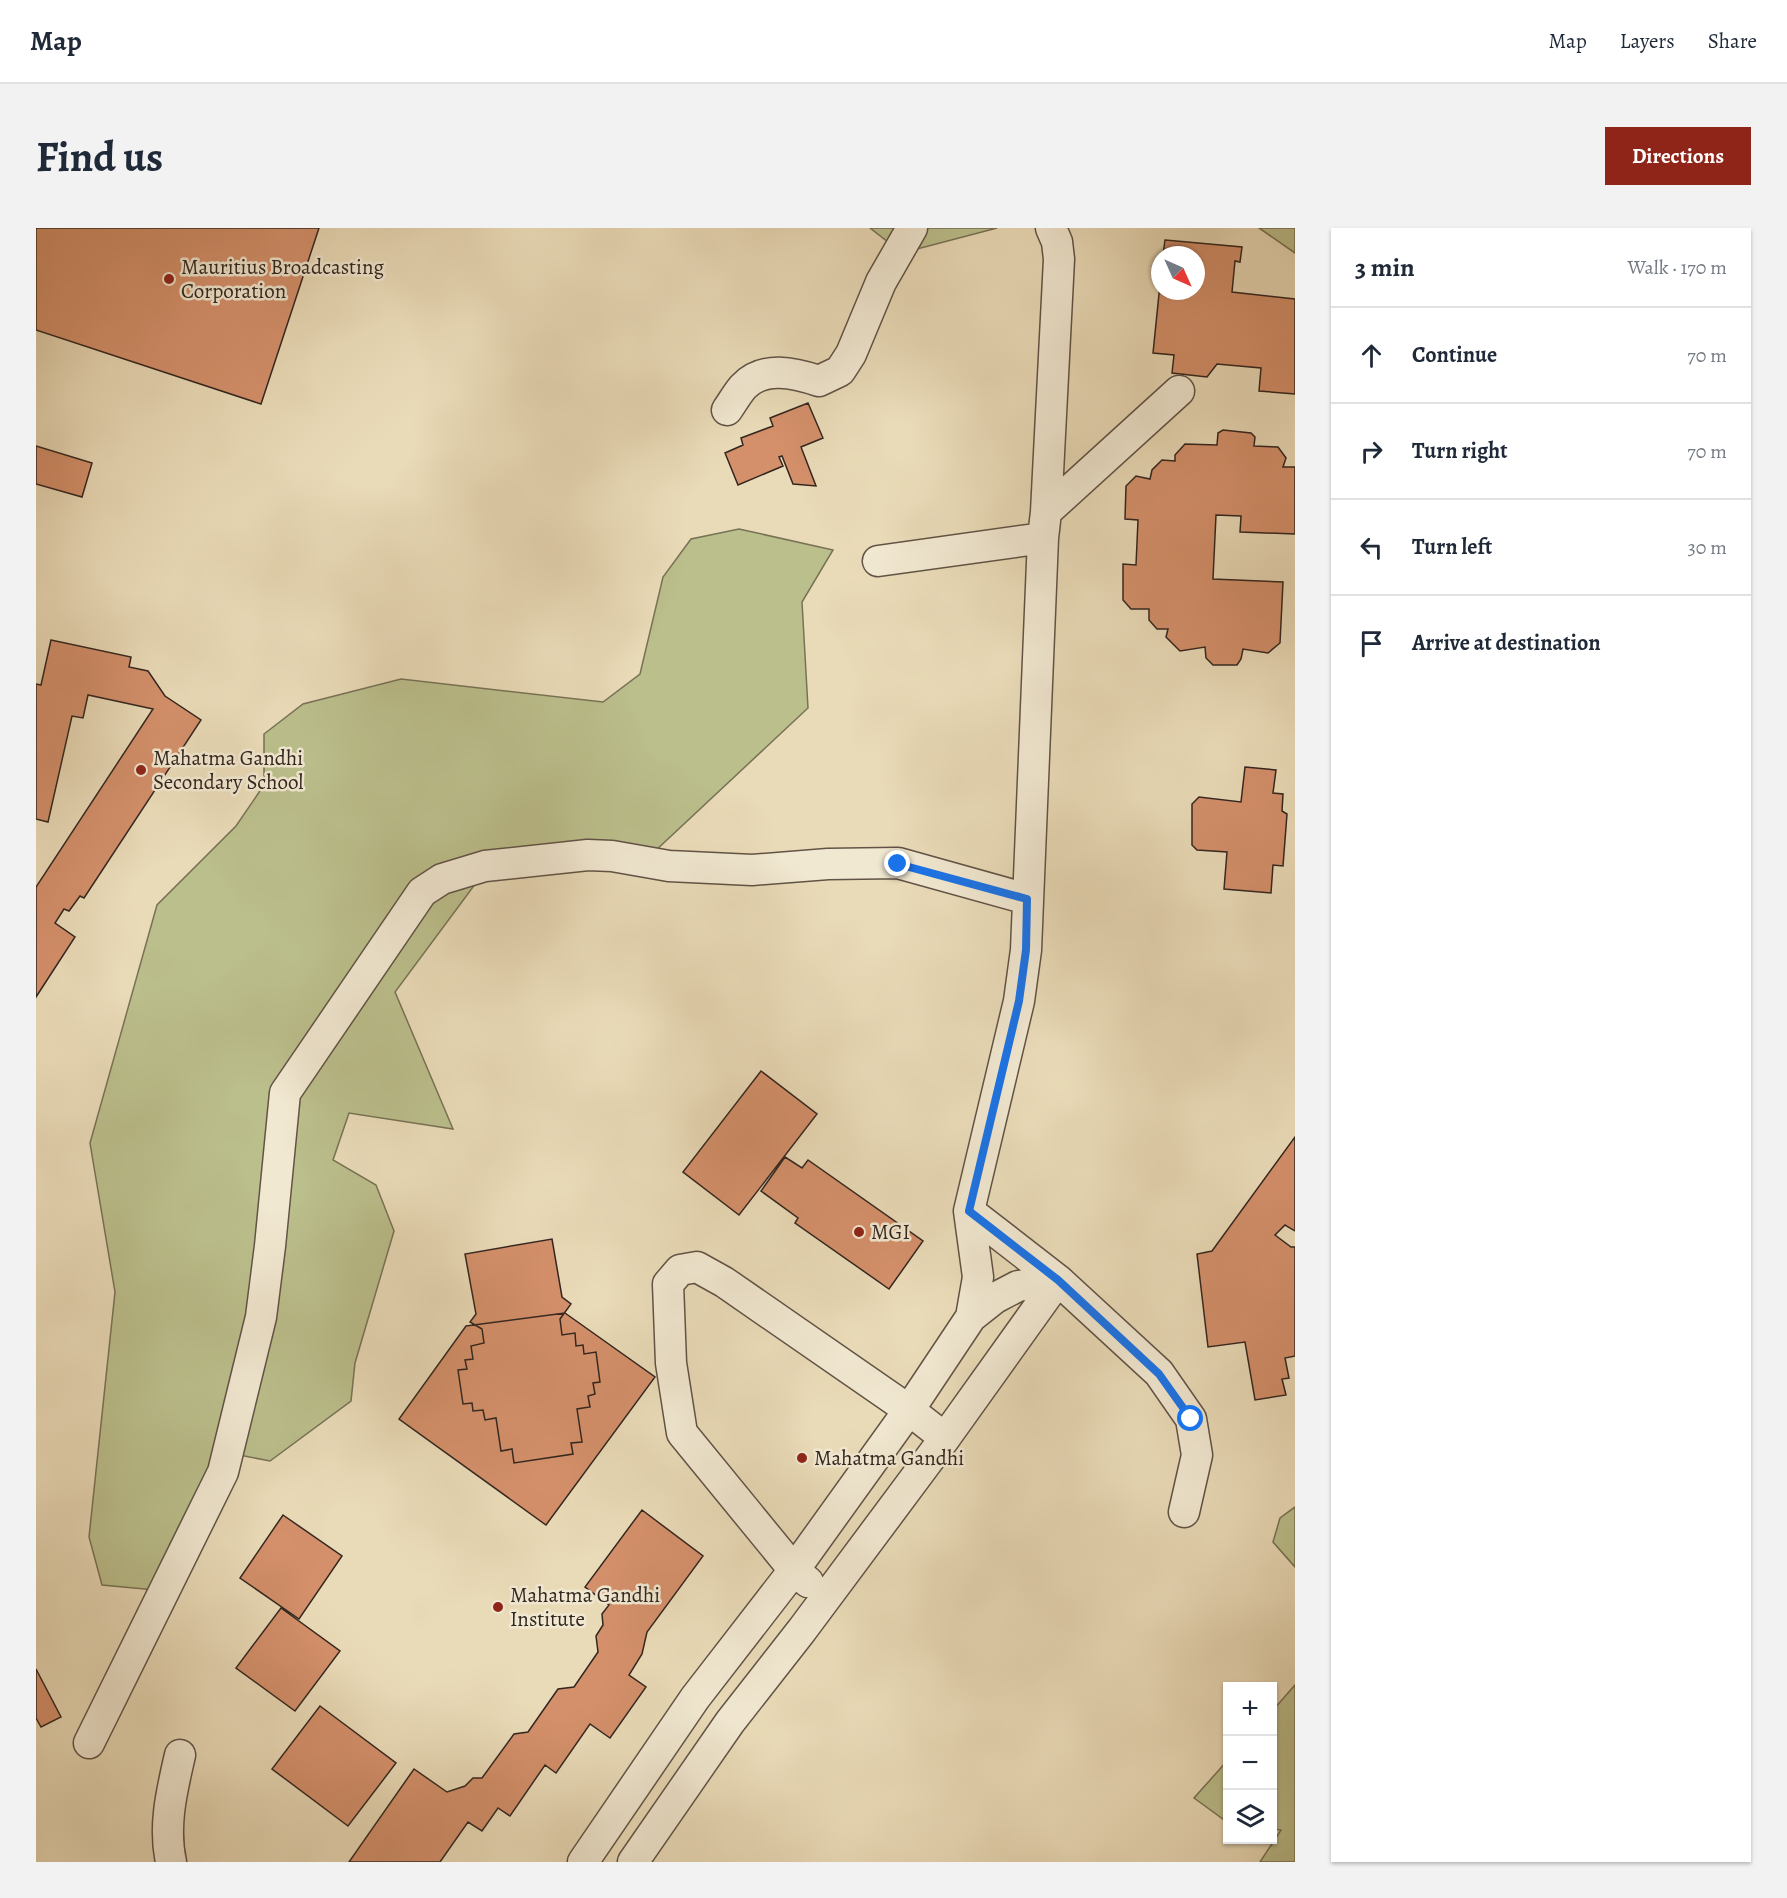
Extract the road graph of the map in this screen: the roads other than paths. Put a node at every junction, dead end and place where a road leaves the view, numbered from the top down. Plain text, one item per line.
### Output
1 (912, 228) edge
2 (1051, 228) edge
3 (1179, 391) dead end
4 (727, 410) dead end
5 (1045, 525) junction
6 (878, 561) dead end
7 (1027, 899) junction
8 (969, 1211) junction
9 (1058, 1280) junction
10 (971, 1317) junction
11 (909, 1410) junction
12 (945, 1438) junction
13 (1184, 1512) dead end
14 (794, 1570) junction
15 (827, 1597) junction
16 (89, 1743) dead end
17 (180, 1755) dead end
18 (171, 1862) edge
19 (583, 1862) edge
20 (633, 1862) edge

1 - 4 lane
2 - 5 lane
3 - 5 lane
5 - 6 lane
5 - 7 lane
7 - 8 lane
7 - 16 lane
8 - 9 lane
8 - 10 lane
9 - 10 lane
9 - 12 lane
9 - 13 lane
10 - 11 lane
11 - 12 lane
11 - 14 lane
11 - 14 lane
12 - 15 lane
14 - 15 lane
14 - 19 lane
15 - 20 lane
17 - 18 lane

